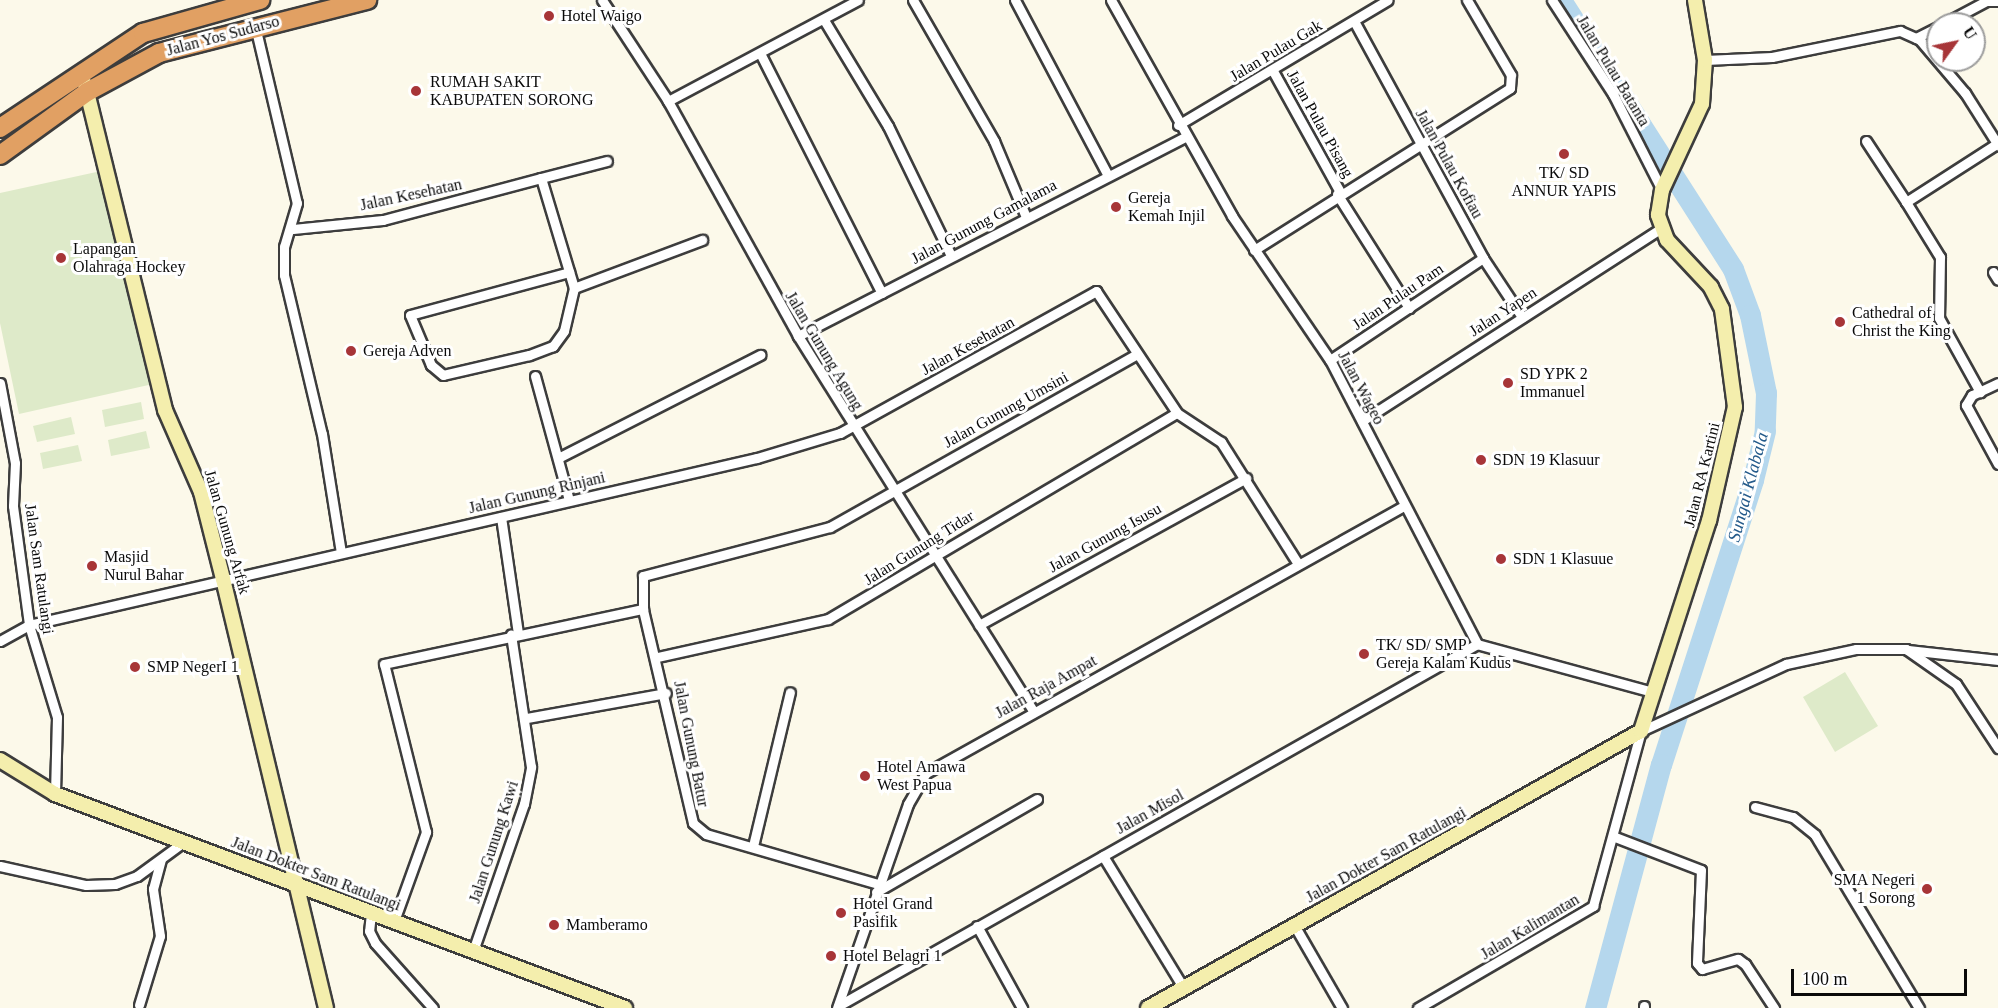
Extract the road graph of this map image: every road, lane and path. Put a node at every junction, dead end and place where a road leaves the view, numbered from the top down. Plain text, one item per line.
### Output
1 (260, 0) edge
2 (367, 0) edge
3 (602, 0) edge
4 (858, 0) edge
5 (913, 0) edge
6 (1015, 0) edge
7 (1111, 0) edge
8 (1366, 0) edge
9 (1388, 0) edge
10 (1467, 0) edge
11 (1552, 0) edge
12 (1695, 0) edge
13 (1998, 2) edge
14 (1372, 10) junction
15 (1965, 12) edge
16 (824, 21) junction
17 (1354, 21) junction
18 (255, 26) junction
19 (1926, 33) edge
20 (1916, 38) junction
21 (761, 55) junction
22 (1705, 60) junction
23 (81, 71) junction
24 (1273, 71) junction
25 (87, 92) junction
26 (668, 101) junction
27 (1178, 125) junction
28 (0, 128) edge
29 (1185, 137) junction
30 (1866, 141) dead end
31 (1420, 143) junction
32 (1998, 144) edge
33 (0, 155) edge
34 (607, 161) dead end
35 (1107, 174) junction
36 (537, 180) junction
37 (1662, 190) junction
38 (1338, 193) junction
39 (1906, 202) junction
40 (1026, 218) junction
41 (293, 230) junction
42 (1660, 230) junction
43 (702, 240) dead end
44 (1254, 250) junction
45 (951, 256) junction
46 (1483, 258) junction
47 (569, 272) junction
48 (574, 288) junction
49 (882, 293) junction
50 (1409, 308) junction
51 (1522, 317) junction
52 (798, 336) junction
53 (760, 355) dead end
54 (1134, 356) junction
55 (1329, 360) junction
56 (535, 376) dead end
57 (1998, 382) edge
58 (0, 383) edge
59 (1980, 392) junction
60 (1177, 413) junction
61 (1362, 421) junction
62 (854, 427) junction
63 (560, 457) junction
64 (1998, 464) edge
65 (1246, 478) junction
66 (893, 489) junction
67 (569, 500) junction
68 (1402, 507) junction
69 (501, 517) junction
70 (341, 552) junction
71 (933, 554) junction
72 (1298, 564) junction
73 (224, 579) junction
74 (640, 585) joint
75 (643, 609) junction
76 (29, 625) junction
77 (979, 625) junction
78 (514, 633) junction
79 (0, 641) edge
80 (1477, 644) junction
81 (1906, 650) junction
82 (658, 657) junction
83 (1998, 660) edge
84 (790, 692) dead end
85 (1652, 692) junction
86 (666, 693) junction
87 (1033, 711) junction
88 (527, 718) junction
89 (1641, 731) junction
90 (1998, 748) edge
91 (0, 760) edge
92 (54, 794) junction
93 (1037, 799) dead end
94 (1755, 807) dead end
95 (1615, 837) junction
96 (185, 841) junction
97 (753, 846) junction
98 (1103, 856) junction
99 (161, 860) junction
100 (0, 866) edge
101 (296, 885) junction
102 (877, 888) junction
103 (371, 913) junction
104 (394, 921) junction
105 (1294, 925) junction
106 (977, 926) junction
107 (473, 951) junction
108 (1183, 987) junction
109 (139, 1005) dead end
110 (837, 1007) edge
111 (326, 1008) edge
112 (433, 1008) edge
113 (625, 1008) edge
114 (1022, 1008) edge
115 (1148, 1008) edge
116 (1342, 1008) edge
117 (1418, 1008) edge
118 (1774, 1008) edge
119 (1919, 1008) edge

1 - 23 highway, Jalan Yos Sudarso
2 - 18 highway, Jalan Yos Sudarso
3 - 26 street, Jalan Gunung Agung
4 - 16 street
5 - 40 street
6 - 35 street
7 - 27 street, Jalan Wageo
8 - 14 street
9 - 14 street, Jalan Pulau Gak
10 - 31 street
11 - 37 street, Jalan Pulau Batanta
12 - 22 street
13 - 15 street
14 - 17 street, Jalan Pulau Gak
16 - 21 street
16 - 45 street
17 - 24 street, Jalan Pulau Gak
17 - 31 street, Jalan Pulau Kofiau
18 - 25 highway, Jalan Yos Sudarso
18 - 41 street
19 - 20 street
20 - 22 street
20 - 32 street
21 - 26 street
21 - 49 street
22 - 37 street
23 - 25 street, Jalan Gunung Arfak
23 - 28 highway, Jalan Yos Sudarso
24 - 27 street, Jalan Pulau Gak
24 - 38 street, Jalan Pulau Pisang
25 - 33 highway, Jalan Yos Sudarso
25 - 73 street, Jalan Gunung Arfak
26 - 52 street, Jalan Gunung Agung
27 - 29 street, Jalan Wageo
29 - 35 street, Jalan Gunung Gamalama
29 - 44 street, Jalan Wageo
30 - 39 street
31 - 38 street
31 - 46 street, Jalan Pulau Kofiau
32 - 39 street
34 - 36 street, Jalan Kesehatan
35 - 40 street, Jalan Gunung Gamalama
36 - 41 street, Jalan Kesehatan
36 - 47 street
37 - 42 street
38 - 44 street
38 - 50 street, Jalan Pulau Pisang
39 - 59 street
40 - 45 street, Jalan Gunung Gamalama
41 - 70 street
42 - 51 street, Jalan Yapen
42 - 85 street, Jalan RA Kartini
43 - 48 street
44 - 55 street, Jalan Wageo
45 - 49 street, Jalan Gunung Gamalama
46 - 50 street, Jalan Pulau Pam
46 - 51 street, Jalan Pulau Kofiau
47 - 48 street
47 - 48 street
49 - 52 street, Jalan Gunung Gamalama
50 - 55 street, Jalan Pulau Pam
51 - 61 street, Jalan Yapen
52 - 62 street, Jalan Gunung Agung
53 - 63 street
54 - 60 street
54 - 62 street, Jalan Kesehatan
54 - 66 street, Jalan Gunung Umsini
55 - 61 street, Jalan Wageo
56 - 63 street
57 - 59 street
58 - 76 street, Jalan Sam Ratulangi
59 - 64 street
60 - 65 street
60 - 71 street, Jalan Gunung Tidar
61 - 68 street, Jalan Wageo
62 - 66 street, Jalan Gunung Agung
62 - 67 street, Jalan Gunung Rinjani
63 - 67 street
65 - 72 street
65 - 77 street, Jalan Gunung Isusu
66 - 71 street, Jalan Gunung Agung
66 - 74 street, Jalan Gunung Umsini
67 - 69 street, Jalan Gunung Rinjani
68 - 72 street, Jalan Raja Ampat
68 - 80 street, Jalan Wageo
69 - 70 street, Jalan Gunung Rinjani
69 - 78 street, Jalan Gunung Kawi
70 - 73 street, Jalan Gunung Rinjani
71 - 77 street, Jalan Gunung Agung
71 - 82 street, Jalan Gunung Tidar
72 - 87 street, Jalan Raja Ampat
73 - 76 street, Jalan Gunung Rinjani
73 - 101 street, Jalan Gunung Arfak
74 - 75 street, Jalan Gunung Batur
75 - 78 street
75 - 82 street, Jalan Gunung Batur
76 - 79 street, Jalan Gunung Rinjani
76 - 92 street, Jalan Sam Ratulangi
77 - 87 street, Jalan Gunung Agung
78 - 88 street, Jalan Gunung Kawi
78 - 104 street
80 - 85 street
80 - 98 street, Jalan Misol
81 - 83 street
81 - 89 street
81 - 90 street
82 - 86 street, Jalan Gunung Batur
84 - 97 street
85 - 89 street, Jalan RA Kartini
86 - 88 street
86 - 97 street, Jalan Gunung Batur
87 - 102 street, Jalan Raja Ampat
88 - 107 street, Jalan Gunung Kawi
89 - 95 street, Jalan Kalimantan
89 - 105 street, Jalan Dokter Sam Ratulangi
91 - 92 street, Jalan Dokter Sam Ratulangi
92 - 96 street, Jalan Dokter Sam Ratulangi
93 - 102 street
94 - 119 street
95 - 117 street, Jalan Kalimantan
95 - 118 street
96 - 99 street
96 - 101 street, Jalan Dokter Sam Ratulangi
97 - 102 street, Jalan Gunung Batur
98 - 106 street, Jalan Misol
98 - 108 street
99 - 100 street
99 - 109 street
101 - 103 street, Jalan Dokter Sam Ratulangi
101 - 111 street, Jalan Gunung Arfak
102 - 110 street, Jalan Raja Ampat
103 - 104 street, Jalan Dokter Sam Ratulangi
103 - 112 street
104 - 107 street, Jalan Dokter Sam Ratulangi
105 - 108 street, Jalan Dokter Sam Ratulangi
105 - 116 street
106 - 110 street, Jalan Misol
106 - 114 street
107 - 113 street, Jalan Dokter Sam Ratulangi
108 - 115 street, Jalan Dokter Sam Ratulangi

